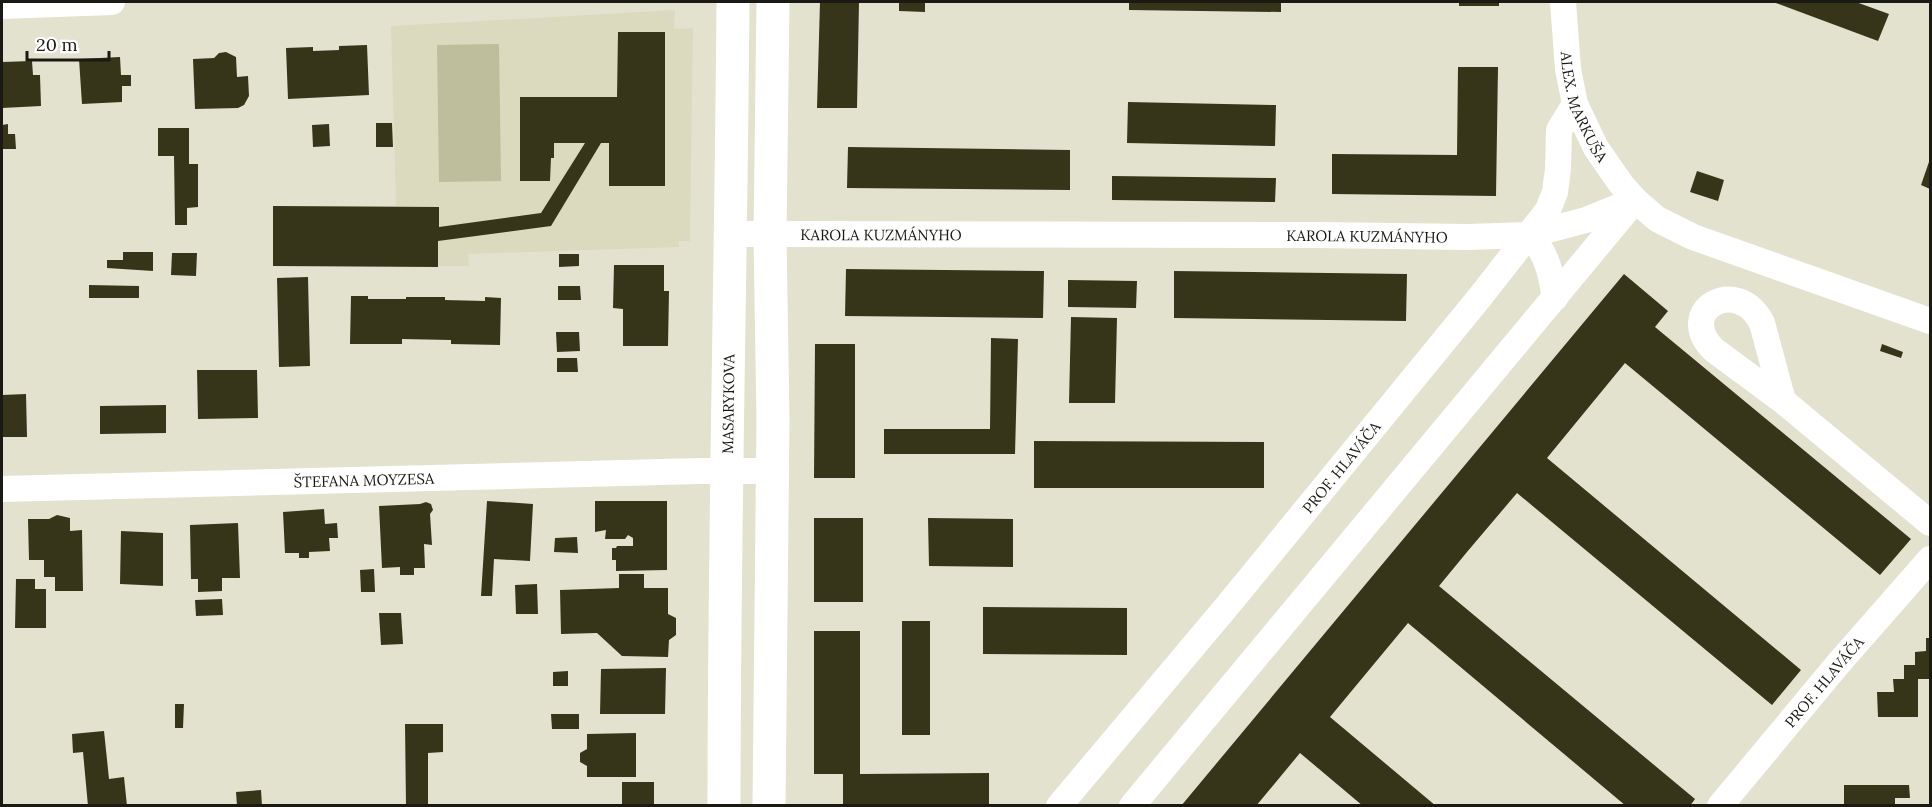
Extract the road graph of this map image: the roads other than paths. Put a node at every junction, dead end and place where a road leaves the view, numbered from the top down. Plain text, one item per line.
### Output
1 (112, 2) edge
2 (733, 2) edge
3 (773, 2) edge
4 (1563, 2) edge
5 (2, 6) edge
6 (1575, 104) junction
7 (1635, 200) junction
8 (731, 234) junction
9 (1529, 235) junction
10 (771, 236) junction
11 (1555, 298) junction
12 (1930, 321) edge
13 (1783, 401) dead end
14 (726, 471) junction
15 (772, 471) junction
16 (2, 489) edge
17 (1930, 523) edge
18 (1930, 559) edge
19 (724, 806) edge
20 (769, 806) edge
21 (1059, 806) edge
22 (1132, 806) edge
23 (1720, 806) edge

1 - 5 street
2 - 8 main road, MASARYKOVA
3 - 10 main road
4 - 6 street, ALEX. MARKUŠA
6 - 7 street, ALEX. MARKUŠA
6 - 9 street, PROF. HLAVÁČA
7 - 9 street, KAROLA KUZMÁNYHO
7 - 11 street
7 - 12 street
8 - 10 street, KAROLA KUZMÁNYHO
8 - 14 main road, MASARYKOVA
9 - 10 street, KAROLA KUZMÁNYHO
9 - 11 street
9 - 21 street, PROF. HLAVÁČA
10 - 15 main road
11 - 22 street
13 - 17 street
14 - 15 street, ŠTEFANA MOYZESA
14 - 16 street, ŠTEFANA MOYZESA
14 - 19 main road, MASARYKOVA
15 - 20 main road
18 - 23 street, PROF. HLAVÁČA

